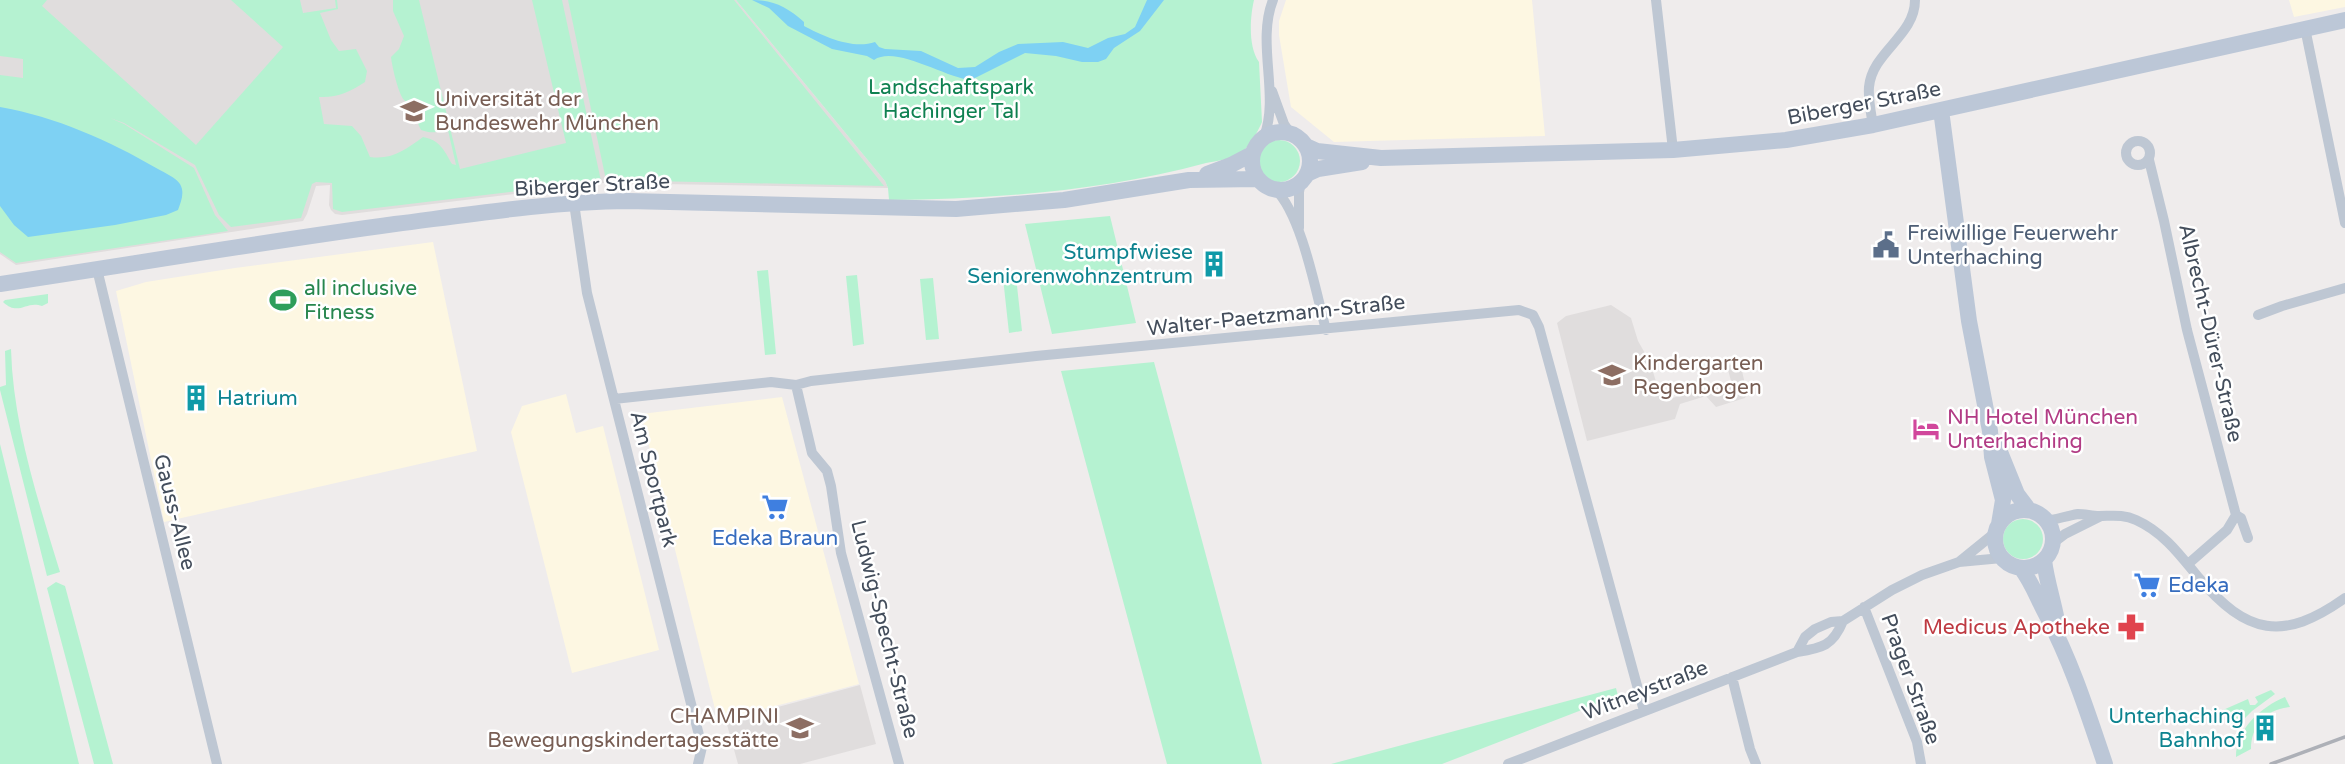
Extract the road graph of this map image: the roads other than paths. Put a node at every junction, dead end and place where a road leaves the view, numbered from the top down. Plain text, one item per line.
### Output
1 (1273, 0) edge
2 (1656, 0) edge
3 (1915, 0) edge
4 (2345, 20) edge
5 (2305, 28) junction
6 (1268, 81) junction
7 (1941, 110) junction
8 (1873, 125) junction
9 (1290, 133) junction
10 (1264, 137) junction
11 (1306, 146) junction
12 (1673, 150) junction
13 (1252, 154) junction
14 (1381, 158) junction
15 (2149, 160) dead end
16 (1304, 178) junction
17 (1258, 179) junction
18 (1189, 180) junction
19 (1275, 189) junction
20 (574, 203) junction
21 (2345, 223) edge
22 (1300, 235) junction
23 (97, 269) junction
24 (0, 284) edge
25 (2345, 289) edge
26 (2258, 315) dead end
27 (1326, 330) junction
28 (796, 385) junction
29 (614, 400) junction
30 (1990, 431) junction
31 (2029, 510) junction
32 (2236, 515) junction
33 (2101, 516) junction
34 (2046, 521) junction
35 (1997, 528) junction
36 (2227, 530) junction
37 (2053, 543) junction
38 (2002, 558) junction
39 (2045, 560) junction
40 (1959, 562) junction
41 (2188, 564) junction
42 (2021, 568) junction
43 (2345, 598) edge
44 (1864, 607) junction
45 (1843, 621) junction
46 (2060, 639) junction
47 (1797, 652) junction
48 (1732, 677) junction
49 (1644, 711) junction
50 (217, 764) edge
51 (698, 764) edge
52 (899, 764) edge
53 (1508, 764) edge
54 (1756, 764) edge
55 (1921, 764) edge
56 (2105, 764) edge

1 - 6 street
2 - 12 street
3 - 8 street
4 - 5 main road, Biberger Straße
5 - 7 main road, Biberger Straße
5 - 21 street
6 - 9 street
6 - 10 street
7 - 8 main road, Biberger Straße
7 - 30 main road
8 - 12 main road, Biberger Straße
9 - 10 main road
9 - 11 main road
10 - 13 main road
11 - 14 main road, Biberger Straße
11 - 16 main road
12 - 14 main road, Biberger Straße
13 - 17 main road
13 - 18 main road, Biberger Straße
14 - 16 main road, Biberger Straße
15 - 32 street, Albrecht-Dürer-Straße
16 - 19 main road
16 - 22 street
17 - 18 main road, Biberger Straße
17 - 19 main road
18 - 20 main road, Biberger Straße
19 - 22 street
20 - 23 main road, Biberger Straße
20 - 29 street, Am Sportpark
22 - 27 street
23 - 24 main road, Biberger Straße
23 - 50 street, Gauss-Allee
25 - 26 street
27 - 28 street, Walter-Paetzmann-Straße
27 - 49 street, Walter-Paetzmann-Straße
28 - 29 street, Walter-Paetzmann-Straße
28 - 52 street, Ludwig-Specht-Straße
29 - 51 street, Am Sportpark
30 - 31 main road
30 - 35 main road
31 - 34 main road
31 - 35 main road
32 - 36 street, Albrecht-Dürer-Straße
32 - 36 street, Albrecht-Dürer-Straße
33 - 34 street
33 - 37 street
33 - 41 street
34 - 37 main road
35 - 38 main road
35 - 40 street, Witneystraße
36 - 41 street, Albrecht-Dürer-Straße
37 - 39 main road
38 - 40 street, Witneystraße
38 - 42 main road
39 - 42 main road
39 - 46 main road
40 - 44 street, Witneystraße
41 - 43 street
42 - 46 main road
44 - 45 street, Witneystraße
44 - 55 street, Prager Straße
45 - 47 street, Witneystraße
45 - 47 street, Witneystraße
46 - 56 main road
47 - 48 street, Witneystraße
48 - 49 street, Witneystraße
48 - 54 street
49 - 53 street, Witneystraße

